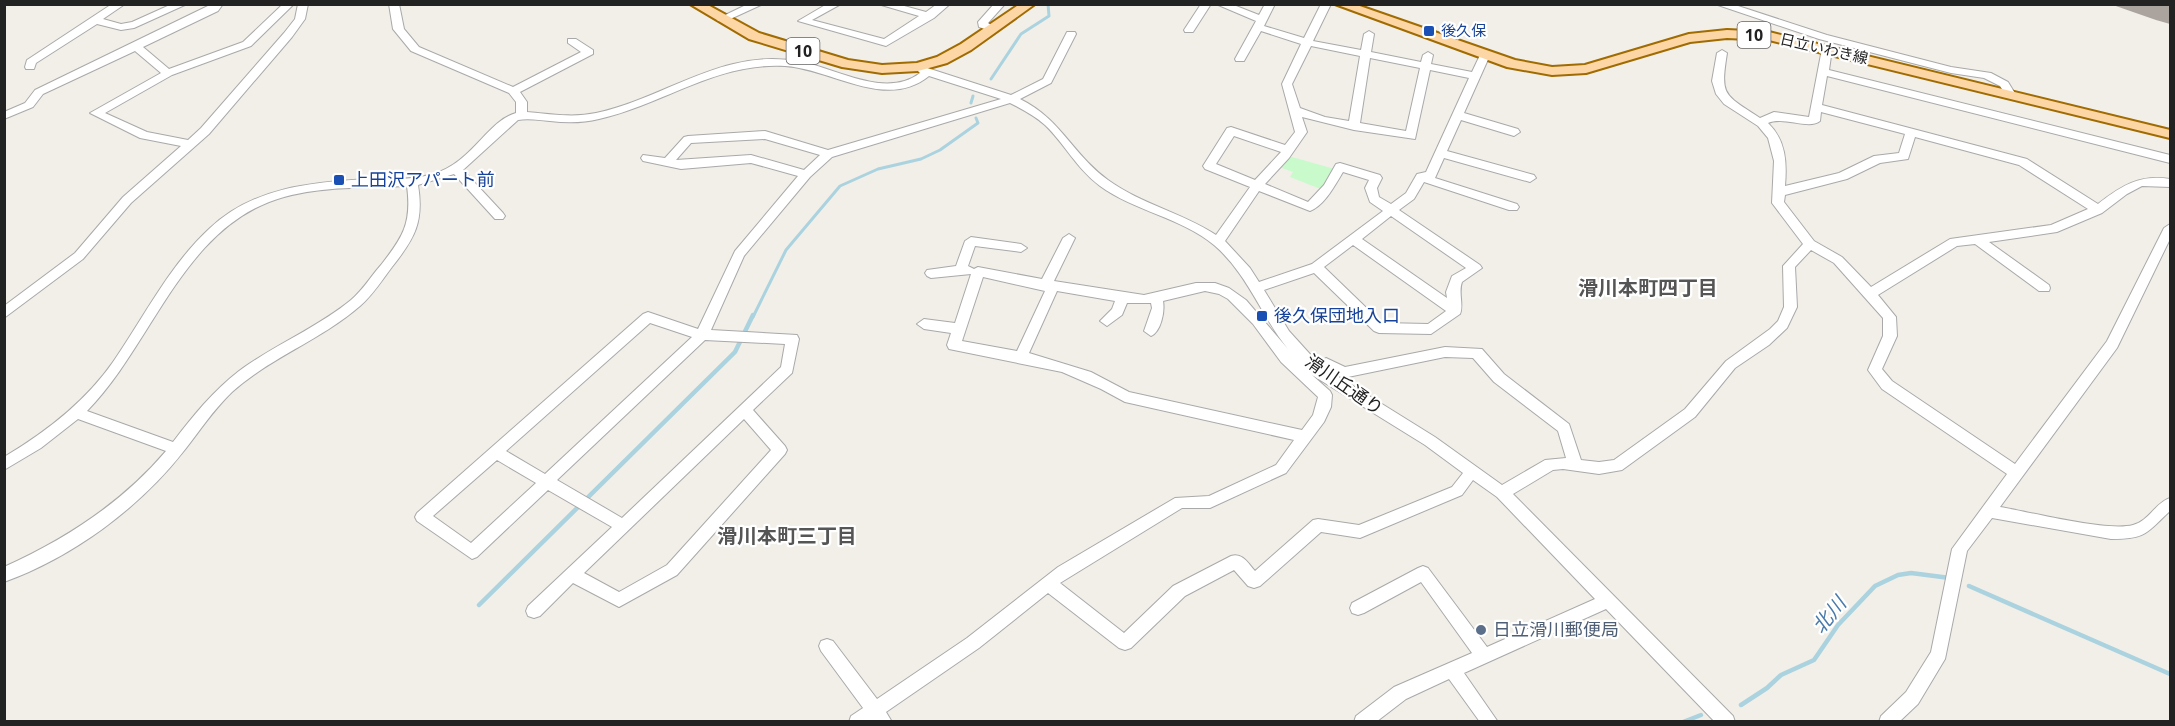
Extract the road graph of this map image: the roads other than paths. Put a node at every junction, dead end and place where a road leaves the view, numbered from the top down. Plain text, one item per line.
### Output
1 (120, 4) edge
2 (182, 4) edge
3 (218, 4) edge
4 (288, 4) edge
5 (303, 4) edge
6 (394, 4) edge
7 (696, 4) edge
8 (758, 4) edge
9 (836, 4) edge
10 (945, 4) edge
11 (1000, 4) edge
12 (1029, 4) edge
13 (1206, 4) edge
14 (1221, 4) edge
15 (1269, 4) edge
16 (1326, 4) edge
17 (1341, 4) edge
18 (1720, 4) edge
19 (891, 5) edge
20 (930, 16) junction
21 (722, 19) junction
22 (94, 20) junction
23 (1260, 23) junction
24 (993, 29) junction
25 (1188, 30) dead end
26 (1071, 34) dead end
27 (1369, 34) dead end
28 (572, 41) dead end
29 (1309, 43) junction
30 (136, 46) junction
31 (1827, 49) junction
32 (1722, 53) dead end
33 (1365, 54) junction
34 (1485, 55) junction
35 (1240, 59) dead end
36 (1427, 61) junction
37 (30, 67) dead end
38 (922, 70) junction
39 (1823, 72) junction
40 (168, 74) junction
41 (1475, 76) junction
42 (513, 92) junction
43 (2011, 95) junction
44 (1011, 99) junction
45 (1816, 107) junction
46 (1294, 110) junction
47 (521, 115) junction
48 (1458, 115) junction
49 (4, 116) edge
50 (1760, 122) junction
51 (1354, 126) junction
52 (1514, 132) dead end
53 (1911, 132) junction
54 (2170, 135) edge
55 (190, 144) junction
56 (1287, 150) junction
57 (1440, 153) junction
58 (828, 154) junction
59 (646, 158) dead end
60 (2170, 159) edge
61 (668, 162) junction
62 (458, 170) junction
63 (806, 174) junction
64 (1421, 177) junction
65 (1530, 178) dead end
66 (412, 182) junction
67 (2170, 183) edge
68 (1257, 187) junction
69 (1779, 192) junction
70 (1513, 207) dead end
71 (2098, 210) junction
72 (1391, 211) junction
73 (499, 216) dead end
74 (2170, 228) edge
75 (1069, 238) dead end
76 (1353, 239) junction
77 (1977, 239) junction
78 (1218, 242) junction
79 (1810, 244) junction
80 (1021, 248) dead end
81 (1316, 267) junction
82 (961, 269) junction
83 (978, 272) junction
84 (931, 273) dead end
85 (1049, 286) junction
86 (1257, 288) junction
87 (2044, 288) dead end
88 (1870, 294) junction
89 (1123, 297) junction
90 (1156, 298) junction
91 (1455, 311) junction
92 (4, 313) edge
93 (1107, 321) dead end
94 (924, 324) dead end
95 (959, 329) junction
96 (1151, 331) dead end
97 (702, 336) junction
98 (1291, 354) junction
99 (1020, 358) junction
100 (1317, 370) junction
101 (745, 410) junction
102 (77, 413) junction
103 (1306, 437) junction
104 (177, 448) junction
105 (496, 452) junction
106 (4, 464) edge
107 (1576, 465) junction
108 (1473, 470) junction
109 (2016, 472) junction
110 (546, 482) junction
111 (1502, 493) junction
112 (2170, 504) edge
113 (1987, 511) junction
114 (623, 526) junction
115 (4, 575) edge
116 (572, 575) junction
117 (1049, 584) junction
118 (1609, 600) junction
119 (1358, 608) dead end
120 (534, 611) dead end
121 (827, 646) dead end
122 (1485, 657) junction
123 (1453, 671) junction
124 (879, 716) edge
125 (857, 722) edge
126 (1362, 722) edge
127 (1490, 722) edge
128 (1727, 722) edge
129 (1887, 722) edge

1 - 22 street
2 - 22 street
3 - 30 street
4 - 40 street
5 - 55 street
6 - 42 street
7 - 21 main road, 10
8 - 21 street
9 - 20 street
10 - 20 street
11 - 24 street
12 - 24 main road, 10
13 - 25 street
14 - 23 street
15 - 23 street
16 - 29 street
17 - 34 main road, 日立いわき線 / 10
18 - 43 street
19 - 20 street
21 - 38 main road, 10
22 - 37 street
23 - 29 street
23 - 35 street
24 - 38 main road, 10
26 - 44 street
27 - 33 street
28 - 42 street
29 - 33 street
29 - 46 street
30 - 40 street
30 - 49 street
31 - 34 main road, 日立いわき線 / 10
31 - 39 street
31 - 43 main road, 日立いわき線 / 10
32 - 50 street
33 - 36 street
33 - 51 street
34 - 41 street
36 - 41 street
36 - 51 street
38 - 44 street, 滑川丘通り
38 - 47 street
39 - 45 street
39 - 60 street
40 - 55 street
41 - 48 street
42 - 47 street
43 - 54 main road, 日立いわき線 / 10
44 - 58 street
44 - 78 street, 滑川丘通り
45 - 50 street
45 - 53 street
46 - 51 street
46 - 56 street
47 - 62 street
48 - 52 street
48 - 57 street
50 - 69 street
53 - 69 street
53 - 71 street
55 - 92 street
56 - 68 street
56 - 68 street
57 - 64 street
57 - 65 street
58 - 61 street
58 - 63 street
59 - 61 street
61 - 63 street
62 - 66 street
62 - 73 street
63 - 97 street
64 - 70 street
64 - 72 street
66 - 102 street
66 - 104 street
67 - 71 street
68 - 72 street
68 - 78 street
69 - 79 street
71 - 77 street
72 - 76 street
72 - 91 street
74 - 109 street
75 - 85 street
76 - 81 street
76 - 91 street
77 - 87 street
77 - 88 street
78 - 86 street, 滑川丘通り
79 - 88 street
79 - 107 street
80 - 82 street
81 - 86 street
81 - 91 street
82 - 83 street
82 - 84 street
83 - 85 street
83 - 95 street
85 - 89 street
85 - 99 street
86 - 98 street, 滑川丘通り
88 - 109 street
89 - 90 street
89 - 93 street
90 - 96 street
90 - 98 street
94 - 95 street
95 - 99 street
97 - 101 street
97 - 105 street
97 - 110 street
98 - 100 street, 滑川丘通り
98 - 103 street
99 - 103 street
100 - 107 street
100 - 108 street, 滑川丘通り
101 - 114 street
101 - 116 street
102 - 104 street
102 - 106 street
103 - 117 street
104 - 115 street
105 - 110 street
105 - 110 street
107 - 111 street
108 - 111 street, 滑川丘通り
108 - 117 street
109 - 113 street
110 - 114 street
111 - 118 street, 滑川丘通り
112 - 113 street
113 - 129 street
114 - 116 street
116 - 120 street
117 - 124 street
118 - 122 street
118 - 128 street, 滑川丘通り
119 - 122 street
121 - 124 street
122 - 123 street
123 - 126 street
123 - 127 street
124 - 125 street

